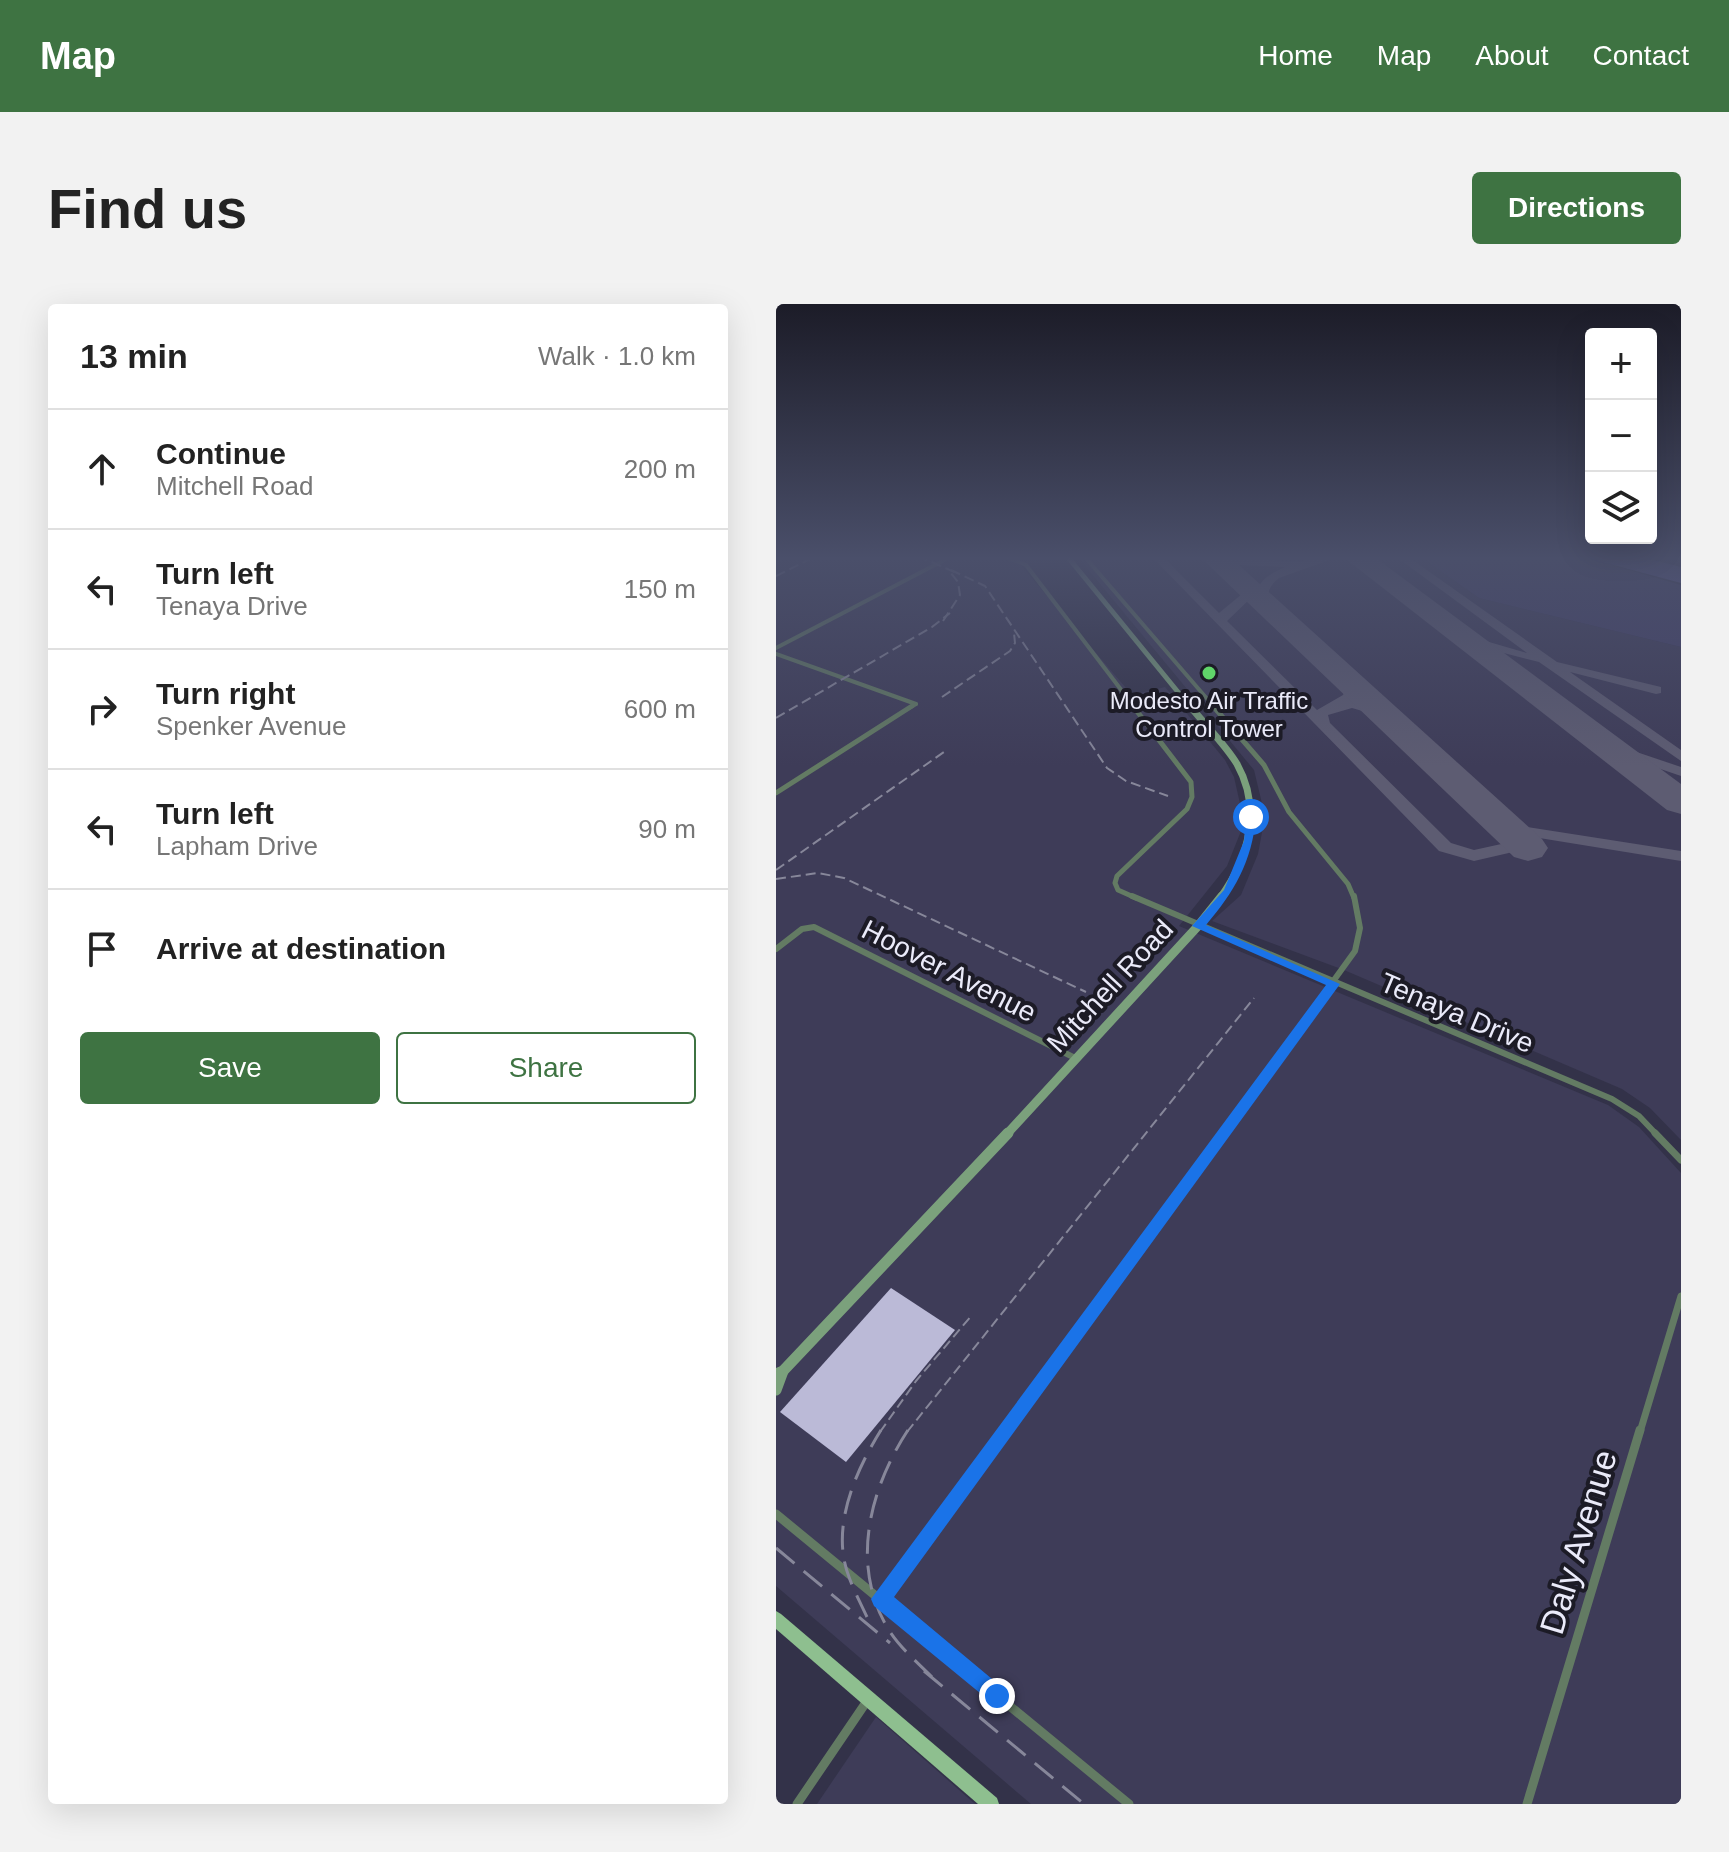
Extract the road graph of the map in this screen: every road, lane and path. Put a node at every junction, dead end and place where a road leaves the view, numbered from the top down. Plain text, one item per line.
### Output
1 (818, 626) edge
2 (1073, 626) edge
3 (1125, 626) edge
4 (1144, 626) edge
5 (776, 648) edge
6 (776, 654) edge
7 (776, 793) edge
8 (1198, 926) junction
9 (776, 949) edge
10 (1334, 984) junction
11 (1075, 1058) junction
12 (1681, 1160) edge
13 (1681, 1296) edge
14 (779, 1372) edge
15 (776, 1390) edge
16 (776, 1514) edge
17 (881, 1599) junction
18 (776, 1619) edge
19 (870, 1698) junction
20 (797, 1804) edge
21 (991, 1804) edge
22 (1129, 1804) edge
23 (1527, 1804) edge

1 - 5 street
2 - 8 street, Tenaya Drive
3 - 8 main road, Mitchell Road
4 - 10 street
6 - 7 street
8 - 10 street, Tenaya Drive
8 - 11 main road, Mitchell Road
9 - 11 street, Hoover Avenue
10 - 12 street, Tenaya Drive
10 - 17 street
11 - 14 main road, Mitchell Road
13 - 23 street, Daly Avenue
14 - 15 main road, Mitchell Road
16 - 17 street
17 - 22 street
18 - 19 main road
19 - 20 street
19 - 21 main road

